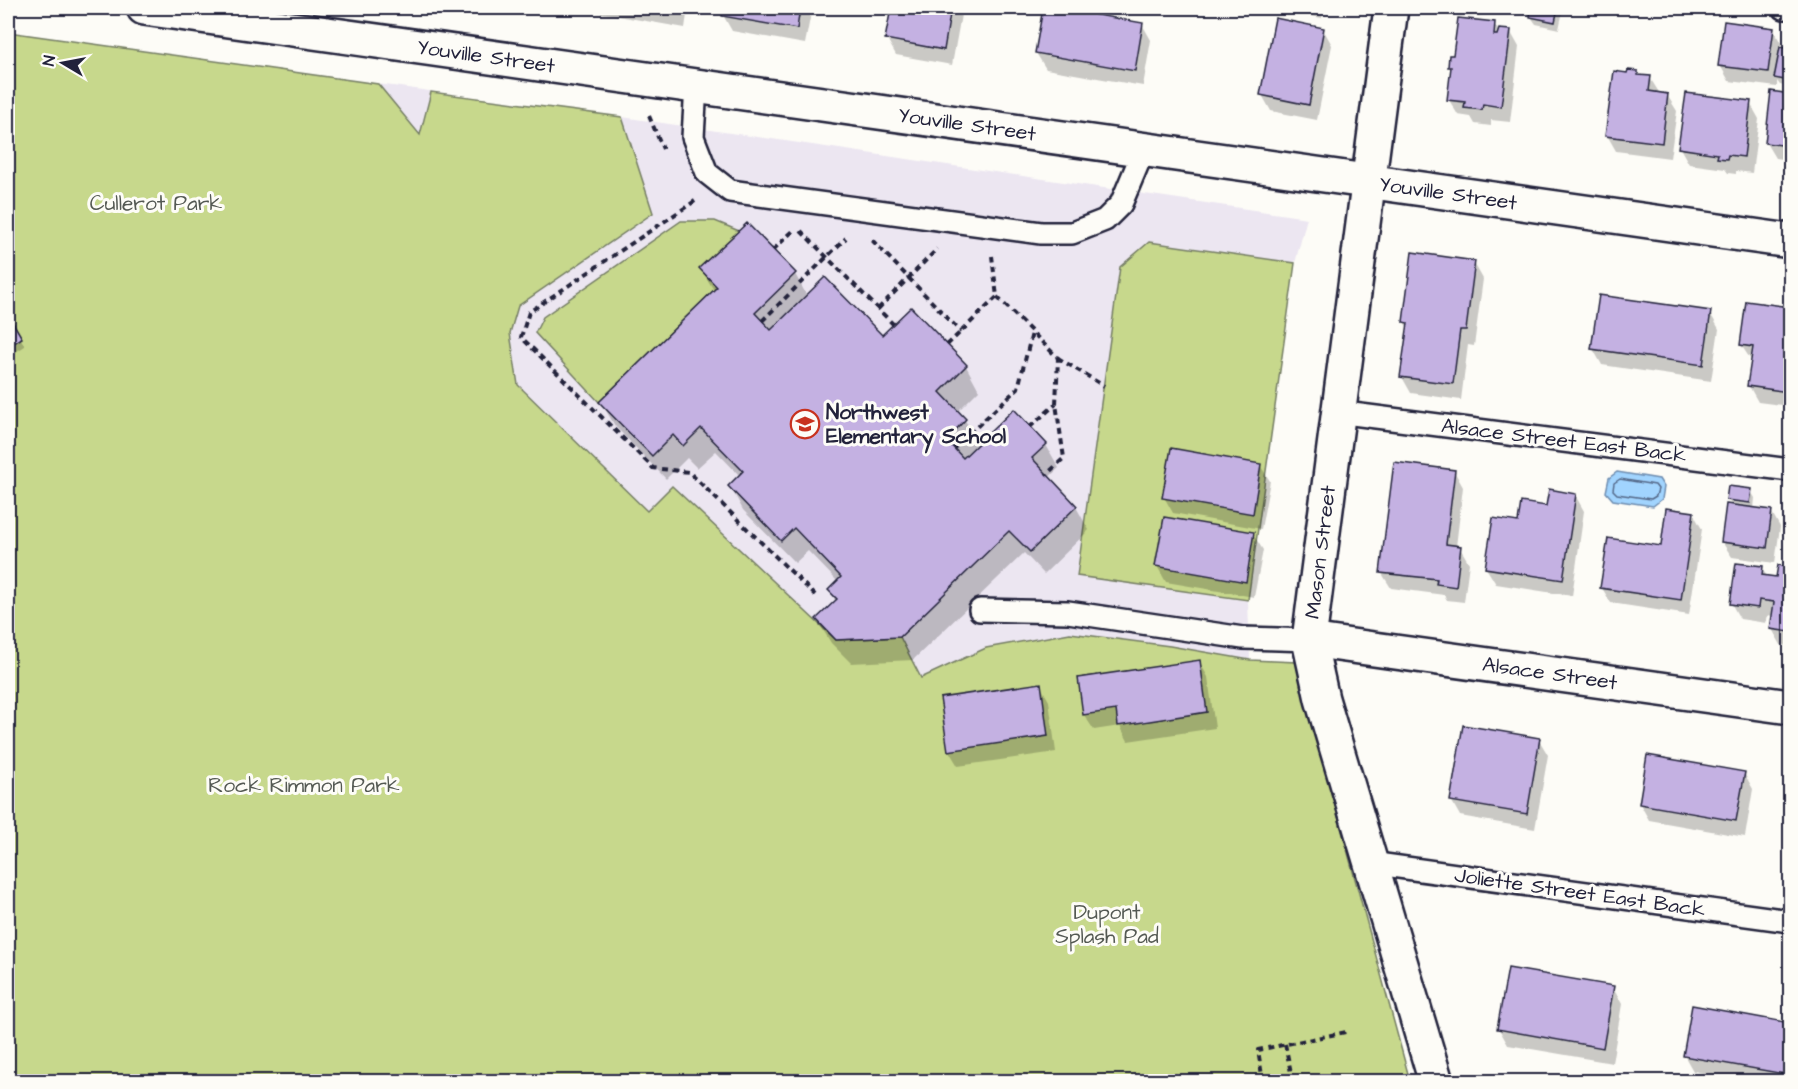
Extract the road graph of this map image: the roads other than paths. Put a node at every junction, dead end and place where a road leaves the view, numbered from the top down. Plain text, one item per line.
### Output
1 (144, 8) edge
2 (1391, 8) edge
3 (1785, 8) edge
4 (1791, 8) edge
5 (696, 86) junction
6 (1144, 149) junction
7 (1369, 182) junction
8 (1791, 241) edge
9 (1338, 412) junction
10 (1791, 470) edge
11 (980, 610) dead end
12 (1309, 640) junction
13 (1791, 707) edge
14 (1370, 863) junction
15 (1791, 921) edge
16 (1437, 1082) edge

1 - 5 street, Youville Street
2 - 7 street, Mason Street
3 - 4 lane
5 - 6 street, Youville Street
5 - 6 lane
6 - 7 street, Youville Street
7 - 8 street, Youville Street
7 - 9 street, Mason Street
9 - 10 lane, Alsace Street East Back
9 - 12 street, Mason Street
11 - 12 lane
12 - 13 street, Alsace Street
12 - 14 street, Mason Street
14 - 15 lane, Joliette Street East Back
14 - 16 street, Mason Street

